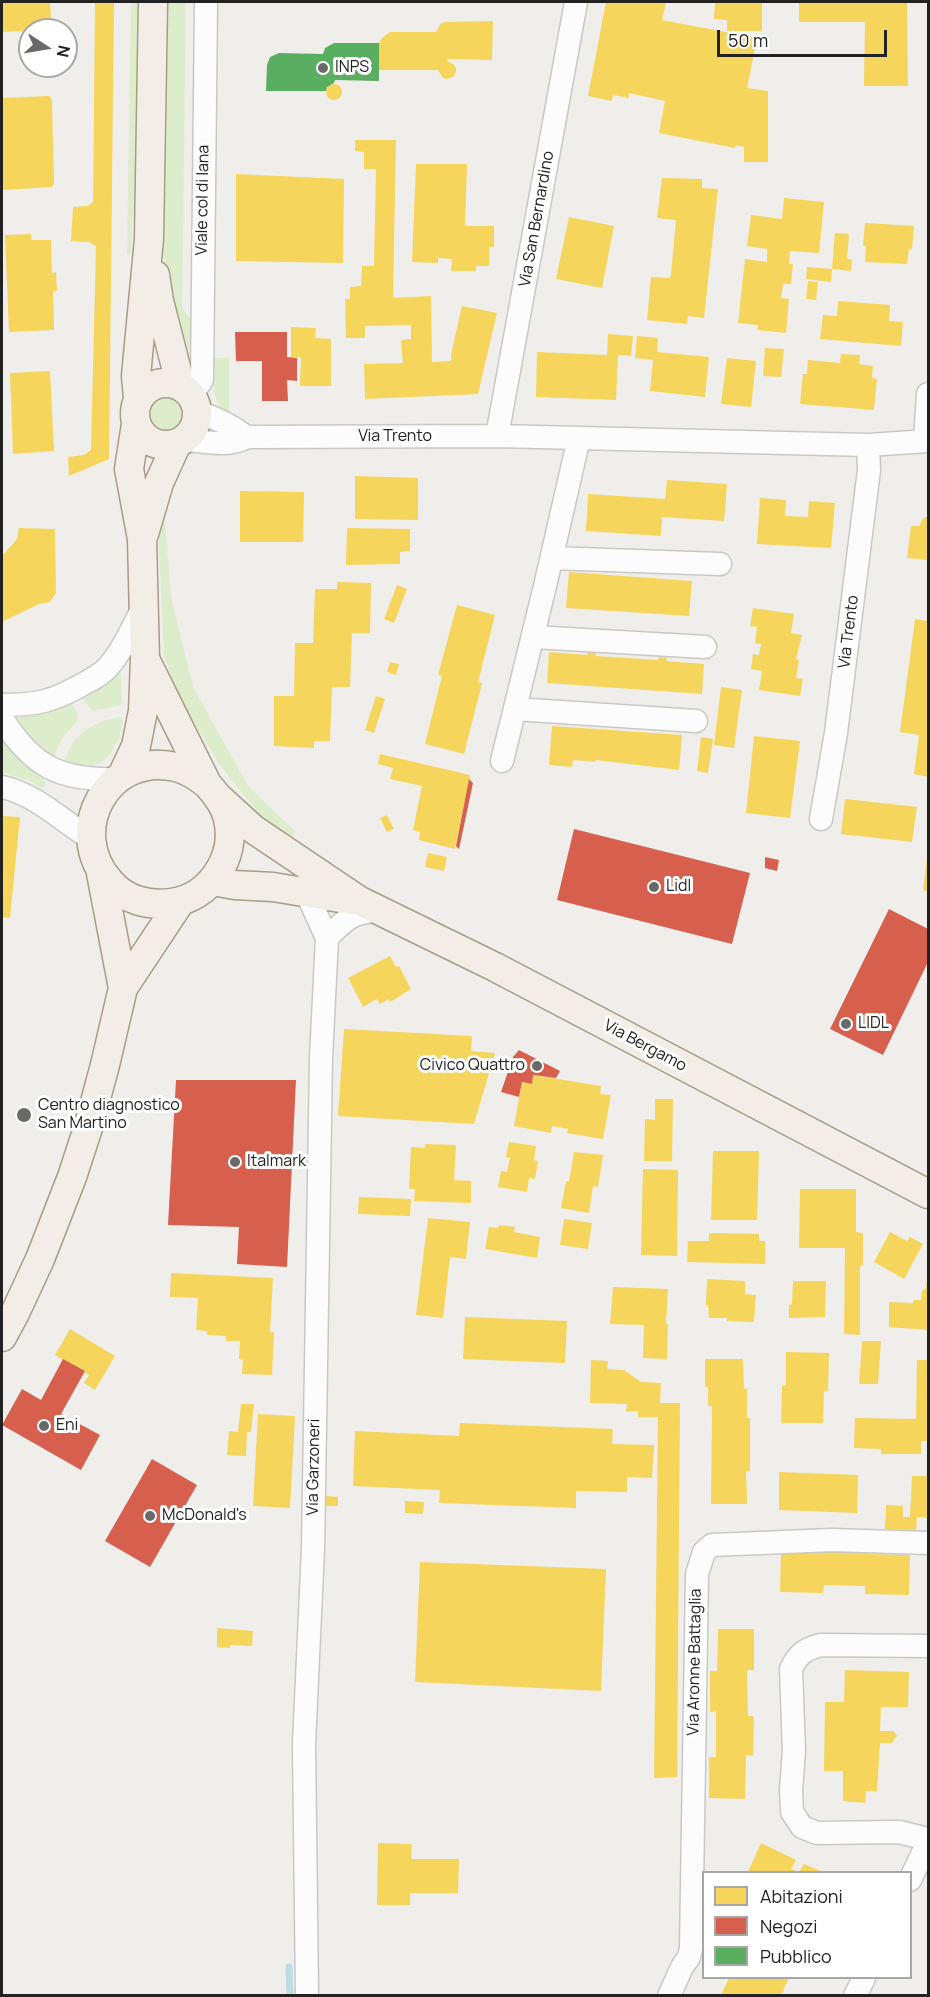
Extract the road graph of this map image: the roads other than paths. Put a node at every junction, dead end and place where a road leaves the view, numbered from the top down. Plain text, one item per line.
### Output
1 (153, 2) edge
2 (206, 2) edge
3 (576, 2) edge
4 (149, 239) junction
5 (928, 394) edge
6 (188, 397) junction
7 (137, 411) junction
8 (497, 436) junction
9 (247, 437) junction
10 (579, 438) junction
11 (181, 441) junction
12 (927, 441) edge
13 (868, 445) junction
14 (142, 539) junction
15 (552, 558) junction
16 (720, 564) dead end
17 (143, 607) junction
18 (532, 637) junction
19 (705, 647) dead end
20 (145, 659) junction
21 (2, 705) edge
22 (514, 709) junction
23 (2, 718) edge
24 (696, 721) dead end
25 (502, 761) dead end
26 (120, 778) junction
27 (2, 787) edge
28 (213, 791) junction
29 (821, 819) dead end
30 (90, 838) junction
31 (101, 873) junction
32 (212, 881) junction
33 (307, 894) junction
34 (180, 902) junction
35 (371, 906) junction
36 (327, 938) junction
37 (123, 988) junction
38 (928, 1194) edge
39 (2, 1337) edge
40 (928, 1543) edge
41 (928, 1646) edge
42 (928, 1841) edge
43 (912, 1876) edge
44 (863, 1979) edge
45 (307, 1995) edge
46 (669, 1995) edge
47 (855, 1995) edge

1 - 4 main road
2 - 6 street, Viale col di lana
3 - 8 street, Via San Bernardino
4 - 6 main road
4 - 7 main road
5 - 12 street
6 - 7 main road
6 - 9 street
6 - 11 main road
7 - 11 main road
7 - 14 main road
8 - 9 street, Via Trento
8 - 10 street, Via Trento
9 - 11 street, Via Trento
10 - 13 street, Via Trento
10 - 15 street
11 - 14 main road
12 - 13 street, Via Trento
13 - 29 street, Via Trento
14 - 17 main road
15 - 16 street
15 - 18 street
17 - 20 main road
17 - 21 street
18 - 19 street
18 - 22 street
20 - 26 main road
20 - 28 main road
22 - 24 street
22 - 25 street
23 - 26 street
26 - 28 main road
26 - 30 main road
27 - 30 street
28 - 32 main road
28 - 35 main road, Via Bergamo
30 - 31 main road
31 - 34 main road
31 - 37 main road
32 - 33 main road, Via Bergamo
32 - 34 main road
33 - 35 main road, Via Bergamo
33 - 36 street, Via Garzoneri
34 - 37 main road
35 - 36 street
35 - 38 main road, Via Bergamo
36 - 45 street, Via Garzoneri
37 - 39 main road
40 - 46 street, Via Aronne Battaglia
41 - 42 street
42 - 43 street
44 - 47 street

